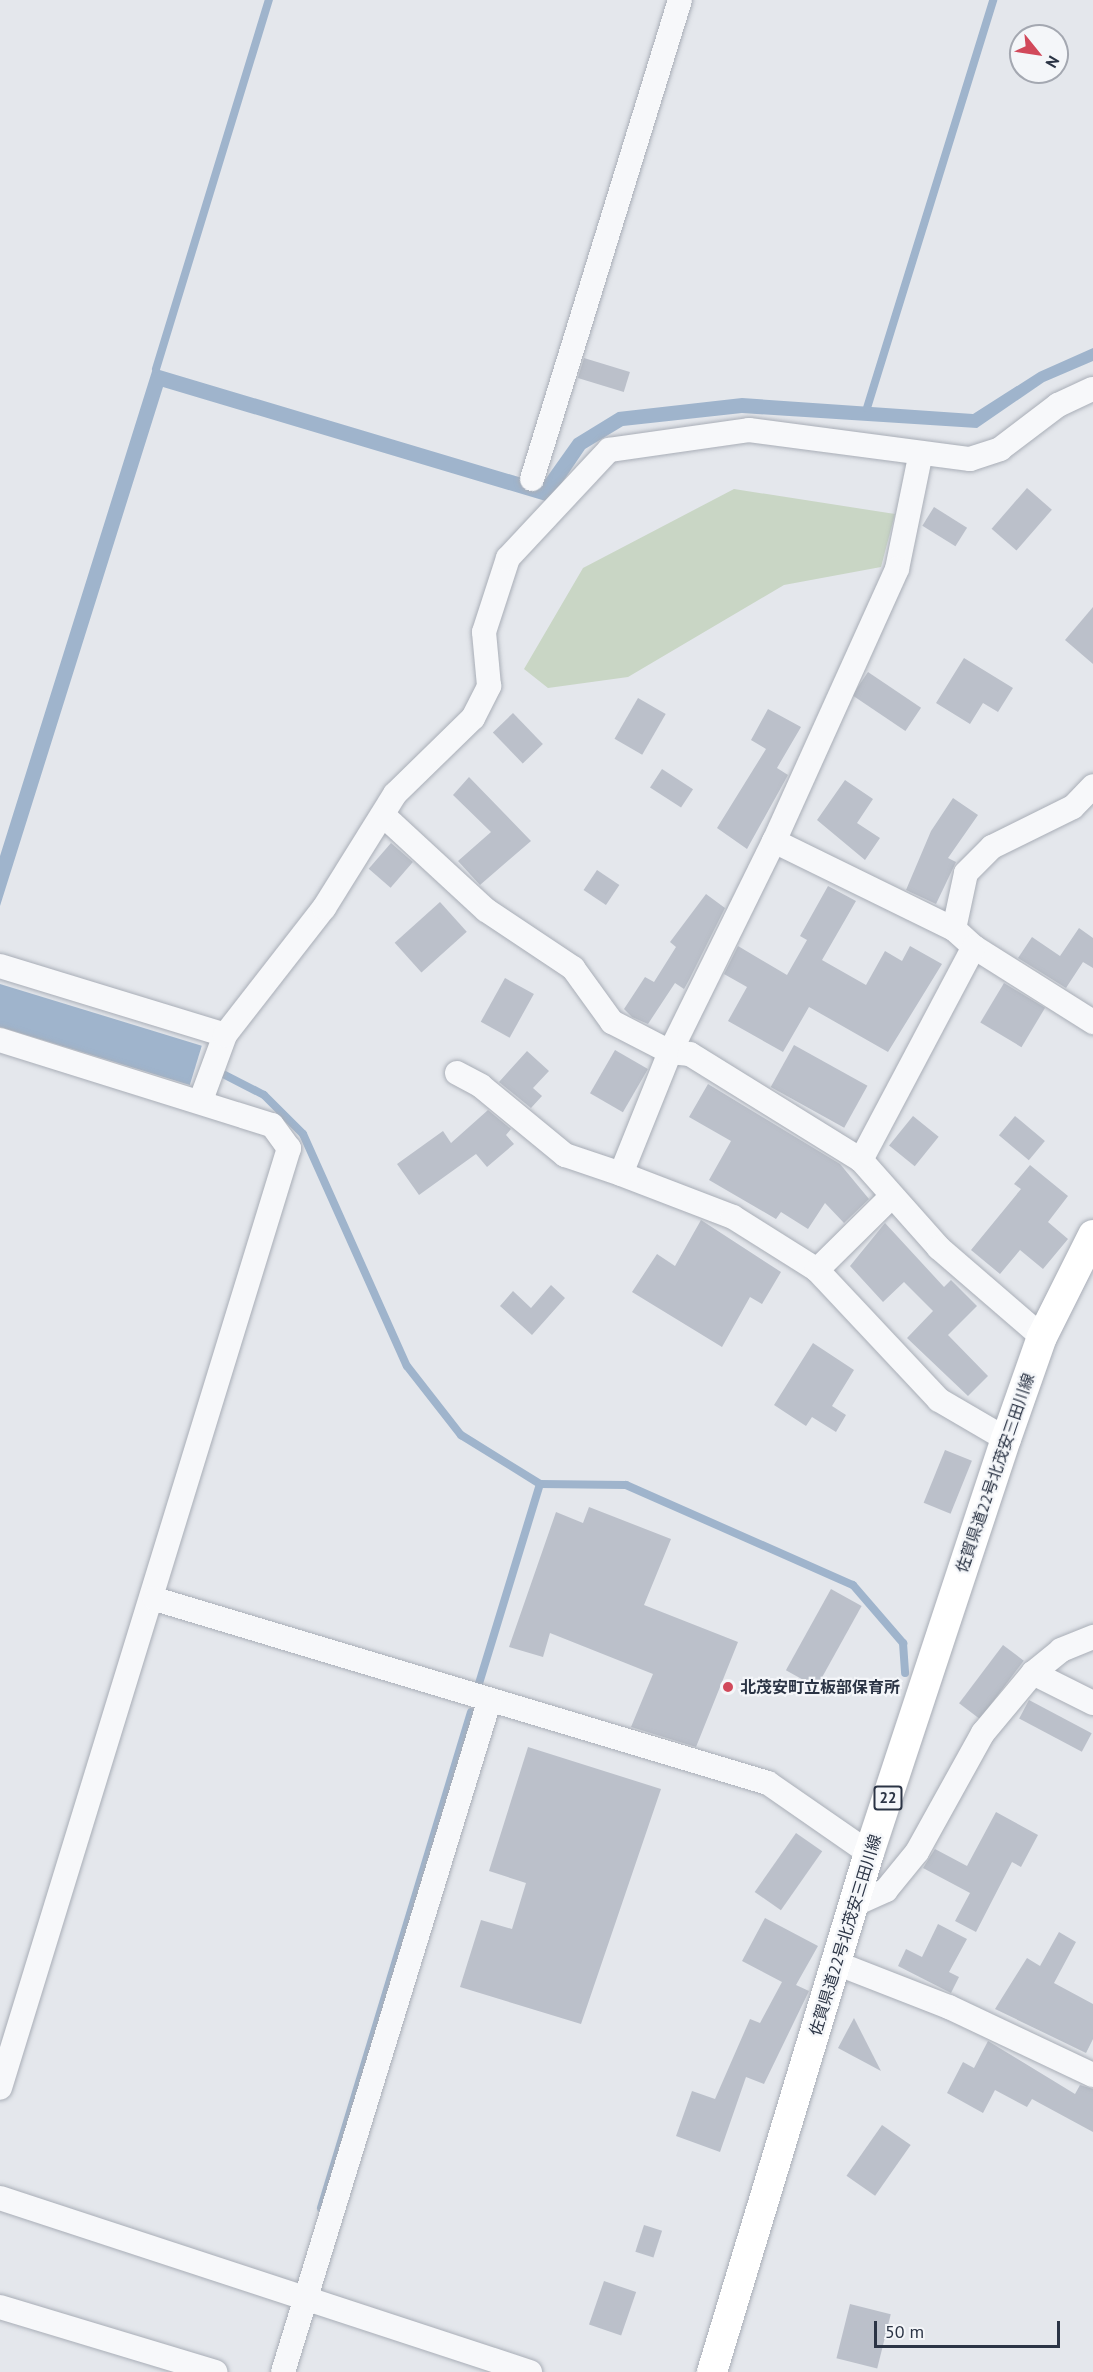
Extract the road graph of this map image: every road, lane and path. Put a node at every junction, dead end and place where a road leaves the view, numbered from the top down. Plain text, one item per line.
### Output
1 (680, 0) edge
2 (1093, 389) edge
3 (920, 457) junction
4 (532, 479) dead end
5 (1093, 786) edge
6 (383, 815) junction
7 (774, 841) junction
8 (954, 929) junction
9 (974, 947) junction
10 (0, 966) edge
11 (1093, 1022) edge
12 (225, 1035) junction
13 (0, 1040) edge
14 (670, 1052) junction
15 (457, 1073) dead end
16 (201, 1100) junction
17 (861, 1160) junction
18 (621, 1174) junction
19 (892, 1196) junction
20 (1093, 1234) edge
21 (818, 1270) junction
22 (1042, 1337) junction
23 (1006, 1439) junction
24 (155, 1599) junction
25 (1093, 1637) edge
26 (1033, 1673) junction
27 (489, 1702) junction
28 (1093, 1703) edge
29 (869, 1853) junction
30 (853, 1905) junction
31 (836, 1963) junction
32 (1093, 2075) edge
33 (0, 2088) edge
34 (0, 2198) edge
35 (306, 2297) junction
36 (0, 2307) edge
37 (215, 2372) edge
38 (283, 2372) edge
39 (530, 2372) edge
40 (712, 2372) edge

1 - 4 street
2 - 3 street
3 - 6 street
3 - 7 street
5 - 8 street
6 - 12 street
6 - 14 street
7 - 8 street
7 - 14 street
8 - 9 street
9 - 11 street
9 - 17 street
10 - 12 street
12 - 16 street
13 - 16 street
14 - 17 street
14 - 18 street
15 - 18 street
16 - 24 street
17 - 19 street
18 - 21 street
19 - 21 street
19 - 22 street
20 - 22 main road, 佐賀県道22号北茂安三田川線 / 22
21 - 23 street
22 - 23 main road, 佐賀県道22号北茂安三田川線 / 22
23 - 29 main road, 佐賀県道22号北茂安三田川線 / 22
24 - 27 street
24 - 33 street
25 - 26 street
26 - 28 street
26 - 30 street
27 - 29 street
27 - 35 street
29 - 30 main road, 佐賀県道22号北茂安三田川線 / 22
30 - 31 main road, 佐賀県道22号北茂安三田川線 / 22
31 - 32 street
31 - 40 main road, 佐賀県道22号北茂安三田川線 / 22
34 - 35 street
35 - 38 street
35 - 39 street
36 - 37 street

